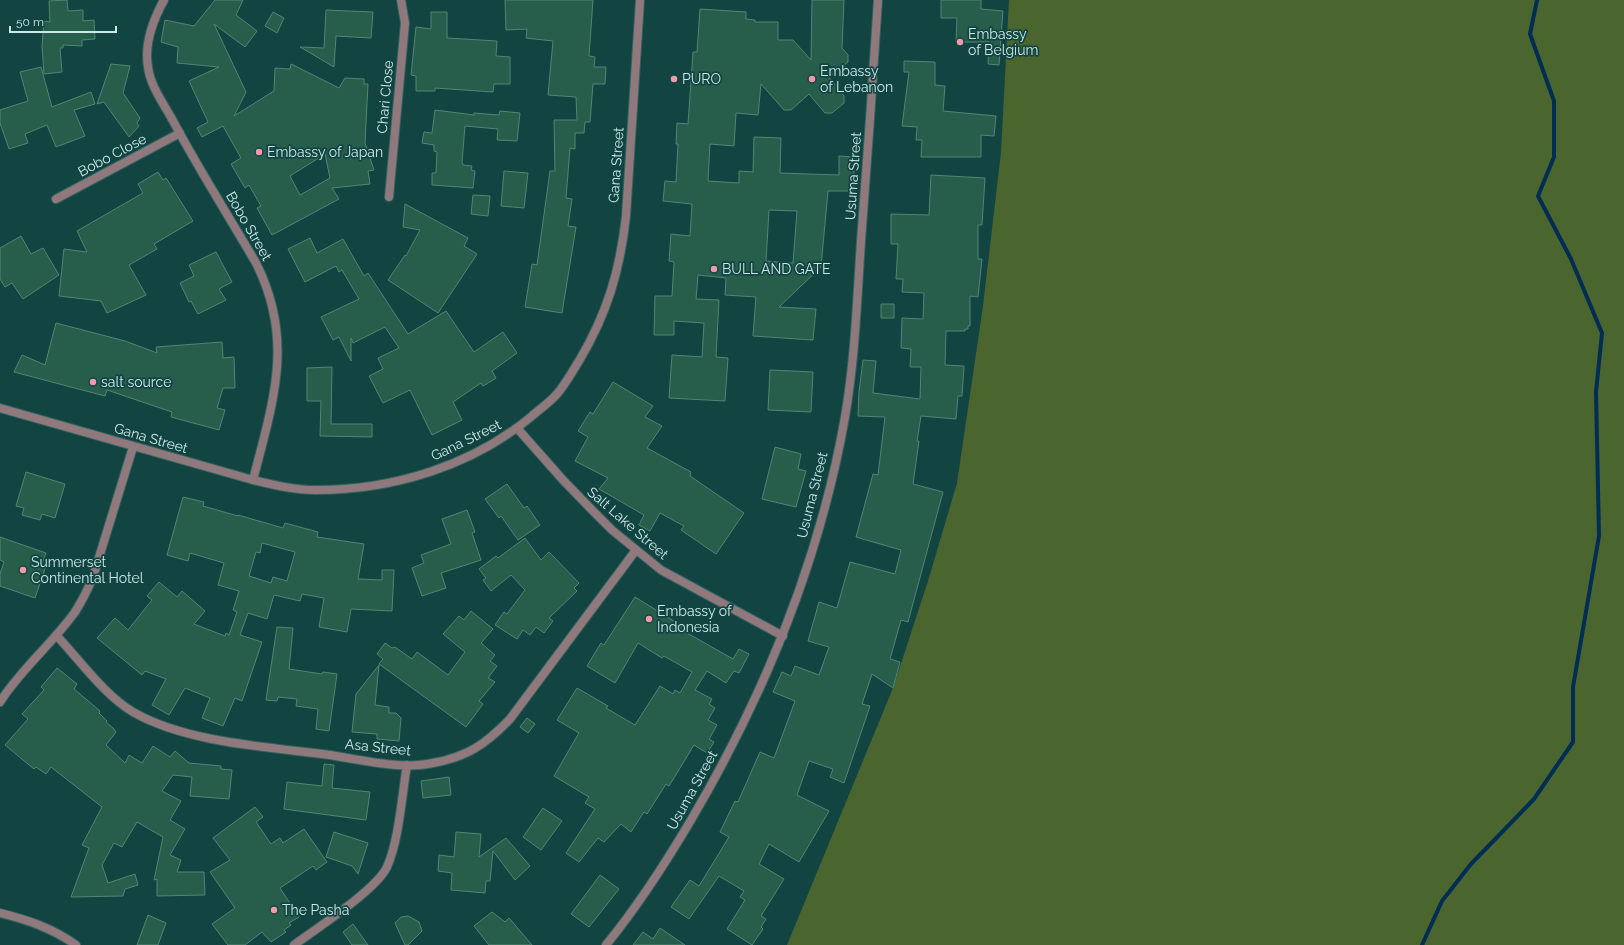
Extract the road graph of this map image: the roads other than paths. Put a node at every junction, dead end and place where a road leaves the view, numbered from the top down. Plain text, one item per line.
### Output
1 (164, 0) edge
2 (401, 0) edge
3 (640, 0) edge
4 (878, 0) edge
5 (180, 133) junction
6 (389, 197) dead end
7 (56, 199) dead end
8 (0, 408) edge
9 (518, 428) junction
10 (133, 447) junction
11 (253, 480) junction
12 (636, 550) junction
13 (56, 635) junction
14 (783, 636) junction
15 (0, 702) edge
16 (407, 765) junction
17 (0, 913) edge
18 (76, 945) edge
19 (294, 945) edge
20 (606, 945) edge

1 - 5 street, Bobo Street
2 - 6 street, Chari Close
3 - 9 street, Gana Street
4 - 14 street, Usuma Street
5 - 7 street, Bobo Close
5 - 11 street, Bobo Street
8 - 10 street, Gana Street
9 - 11 street, Gana Street
9 - 12 street, Salt Lake Street
10 - 11 street, Gana Street
10 - 13 street
12 - 14 street, Salt Lake Street
12 - 16 street, Asa Street
13 - 15 street
13 - 16 street, Asa Street
14 - 20 street, Usuma Street
16 - 19 street
17 - 18 street

